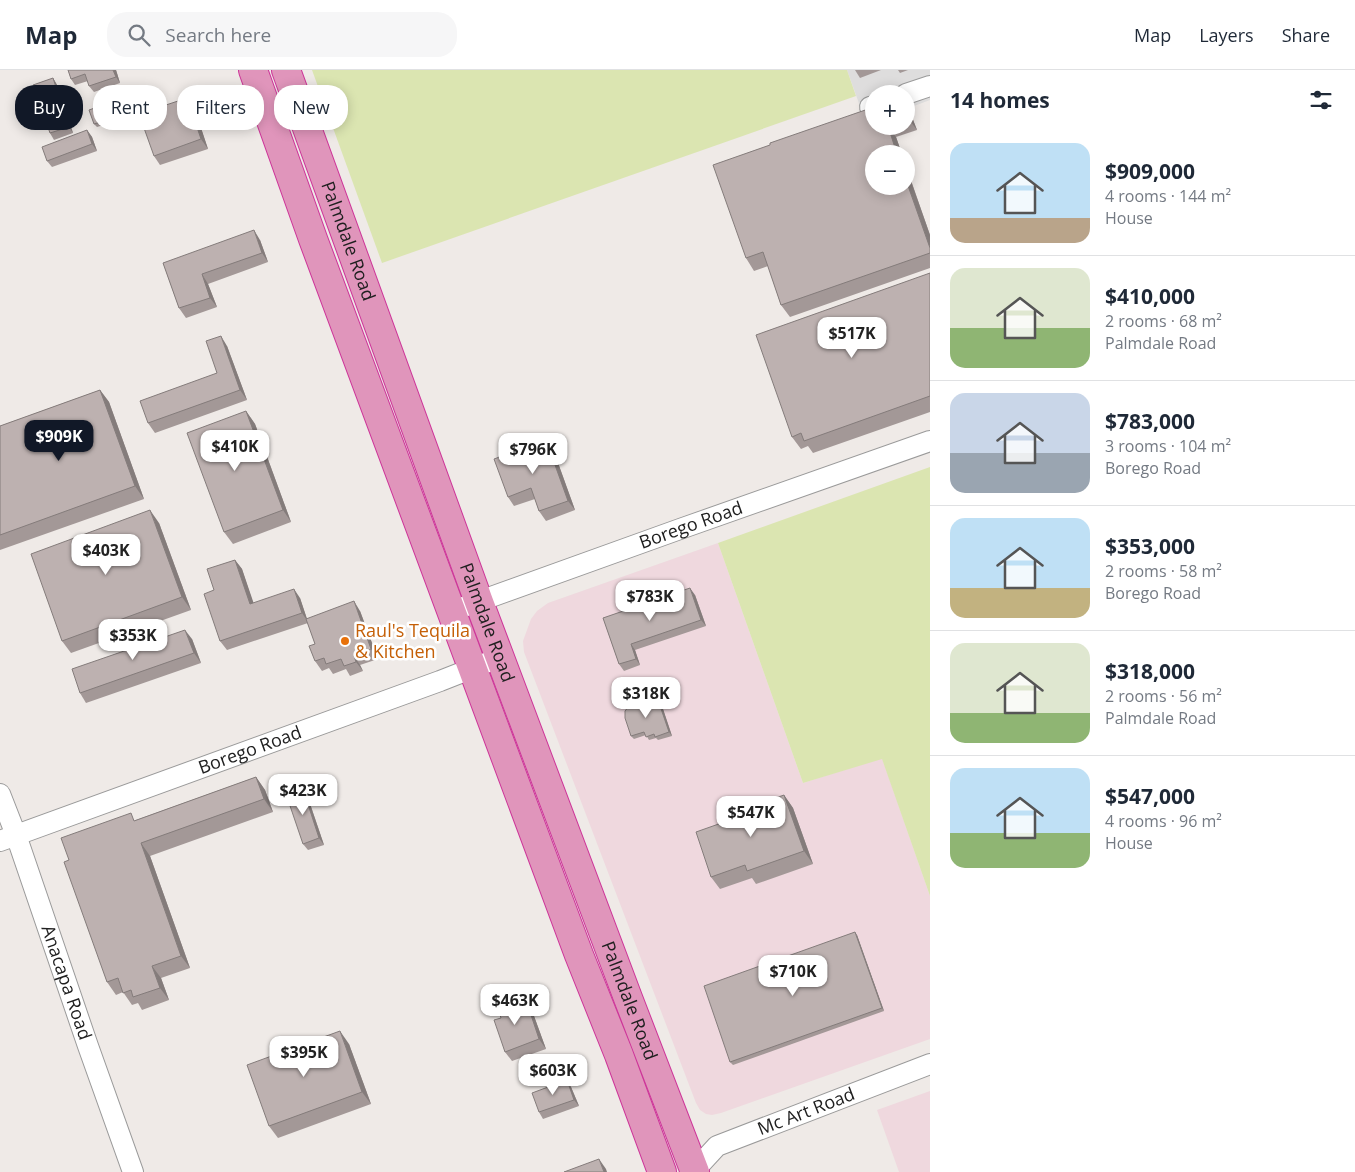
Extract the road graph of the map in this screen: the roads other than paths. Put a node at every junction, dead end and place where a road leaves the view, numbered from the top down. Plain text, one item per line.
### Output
1 (253, 70) edge
2 (286, 70) edge
3 (930, 86) edge
4 (915, 91) edge
5 (930, 441) edge
6 (479, 602) junction
7 (452, 611) junction
8 (501, 657) junction
9 (474, 668) junction
10 (0, 794) edge
11 (8, 838) edge
12 (930, 1064) edge
13 (133, 1172) edge
14 (662, 1172) edge
15 (694, 1172) edge

1 - 7 highway, Palmdale Road
2 - 6 highway, Palmdale Road
3 - 4 street
5 - 6 street, Borego Road
6 - 7 street, Borego Road
6 - 8 highway, Palmdale Road
7 - 9 highway, Palmdale Road
8 - 9 street, Borego Road
8 - 15 highway, Palmdale Road
9 - 11 street, Borego Road
9 - 14 highway, Palmdale Road
10 - 11 street, Anacapa Road
11 - 13 street, Anacapa Road
12 - 15 street, Mc Art Road

